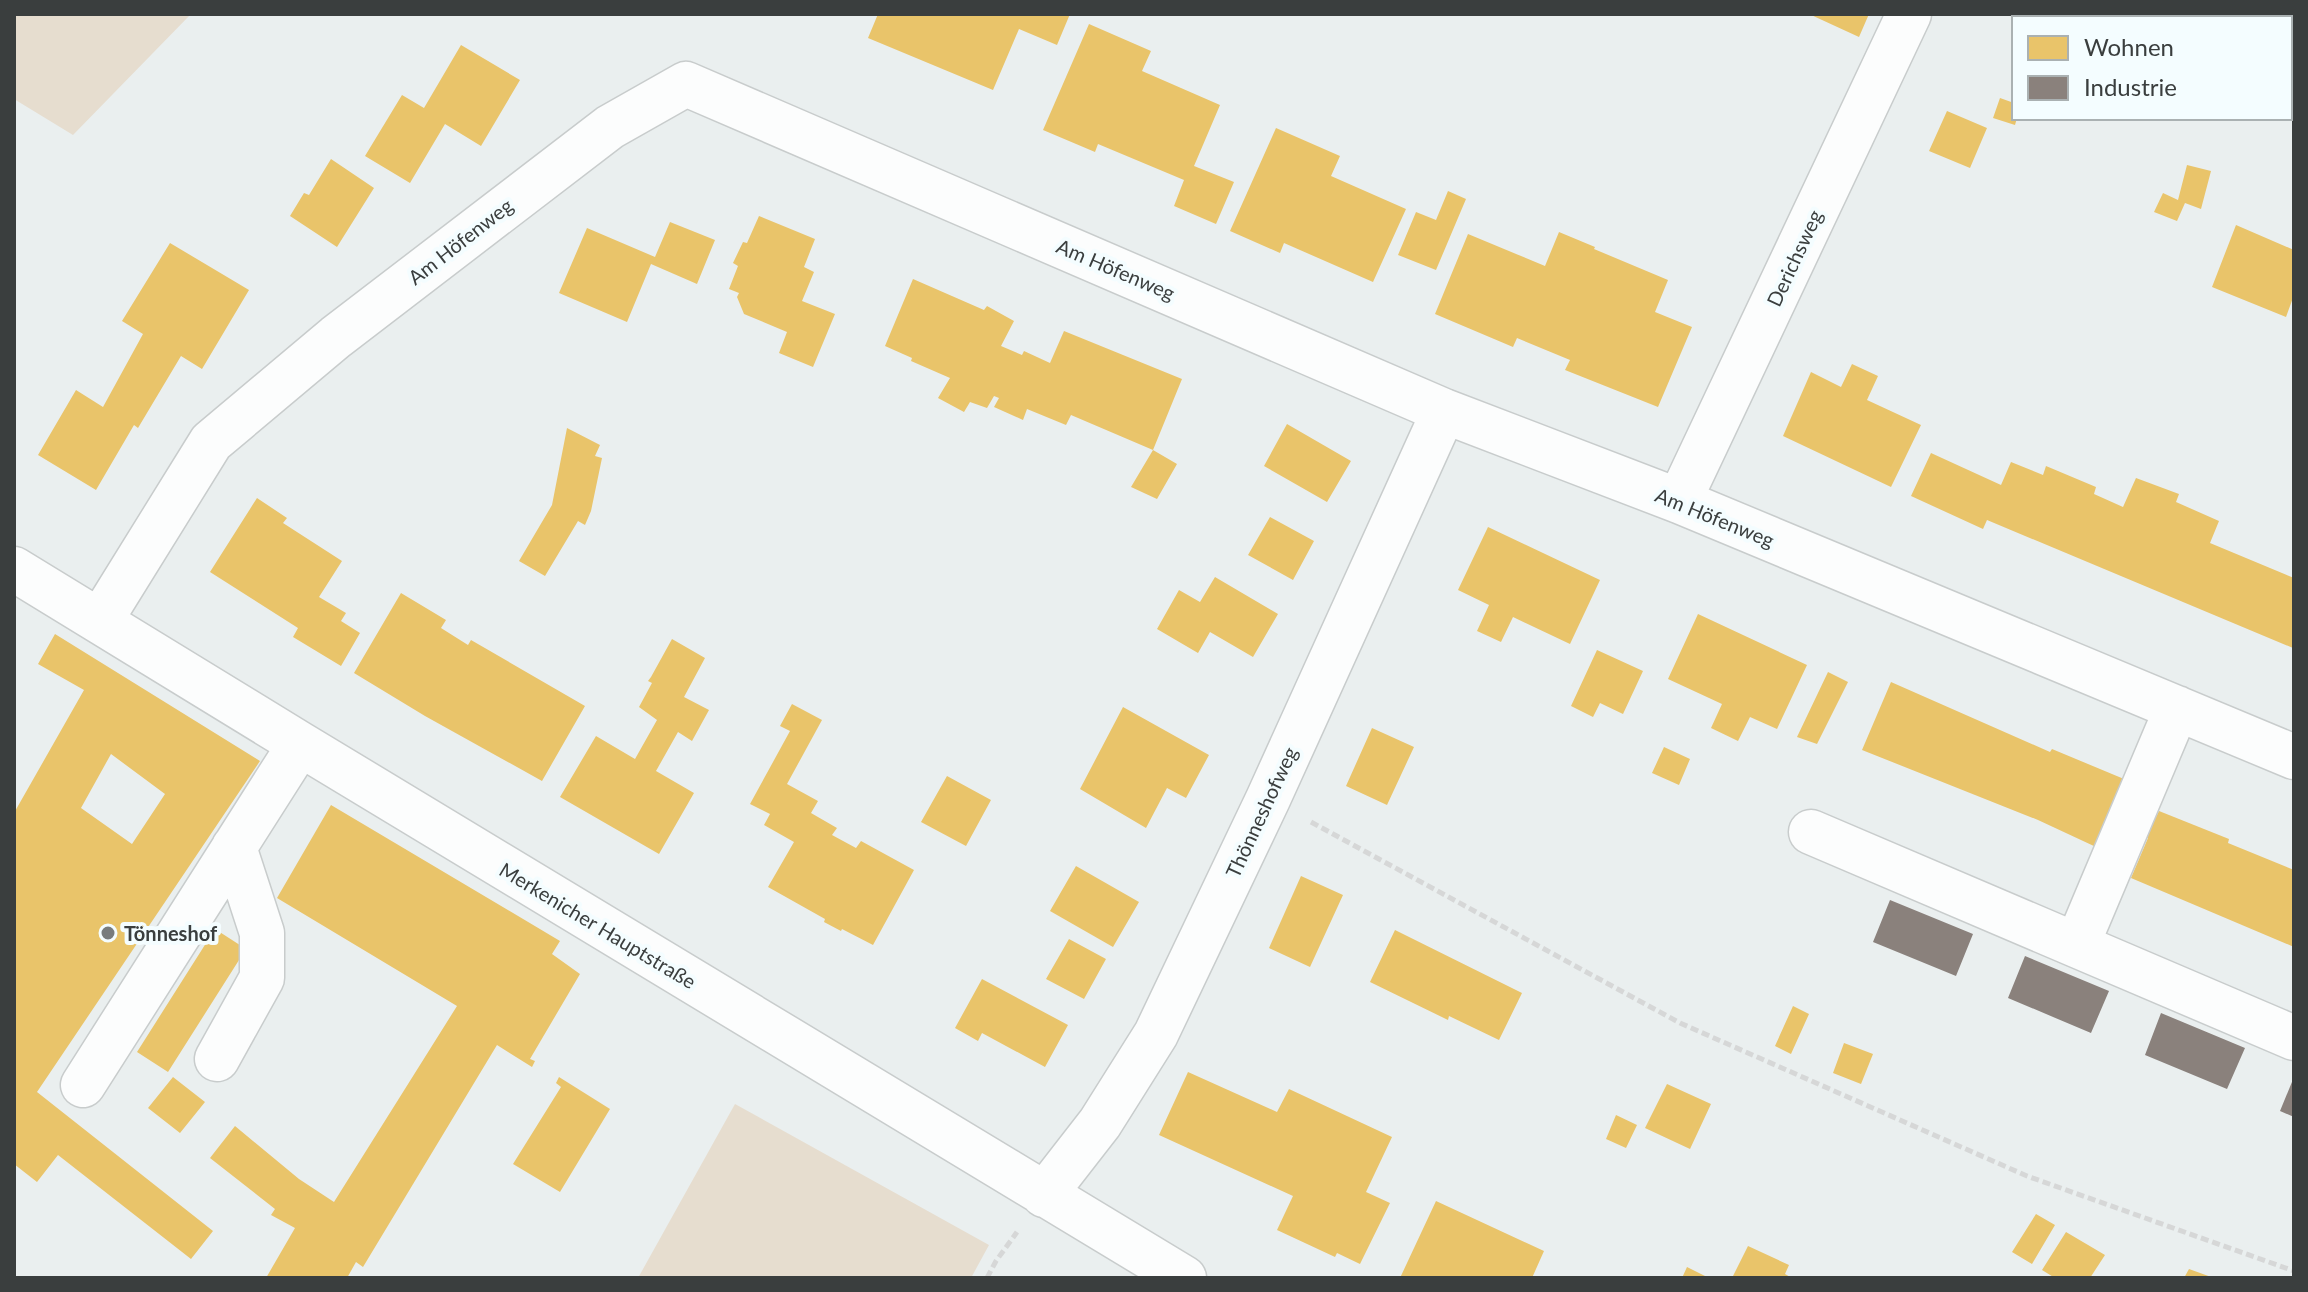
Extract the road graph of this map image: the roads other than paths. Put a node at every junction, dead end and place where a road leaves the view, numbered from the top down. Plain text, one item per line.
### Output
1 (1909, 14) edge
2 (1444, 411) junction
3 (1679, 501) junction
4 (14, 569) edge
5 (100, 621) junction
6 (2177, 708) junction
7 (300, 744) junction
8 (2294, 757) edge
9 (1811, 832) dead end
10 (234, 847) junction
11 (2077, 945) junction
12 (2294, 1038) edge
13 (217, 1059) dead end
14 (83, 1085) dead end
15 (1044, 1195) junction
16 (1184, 1278) edge

1 - 3 street, Derichsweg
2 - 3 street, Am Höfenweg
2 - 5 street, Am Höfenweg
2 - 15 street, Thönneshofweg
3 - 6 street, Am Höfenweg
4 - 5 street, Merkenicher Hauptstraße
5 - 7 street, Merkenicher Hauptstraße
6 - 8 street, Am Höfenweg
6 - 11 street
7 - 10 street
7 - 15 street, Merkenicher Hauptstraße
9 - 11 street
10 - 13 street
10 - 14 street
11 - 12 street
15 - 16 street, Merkenicher Hauptstraße

